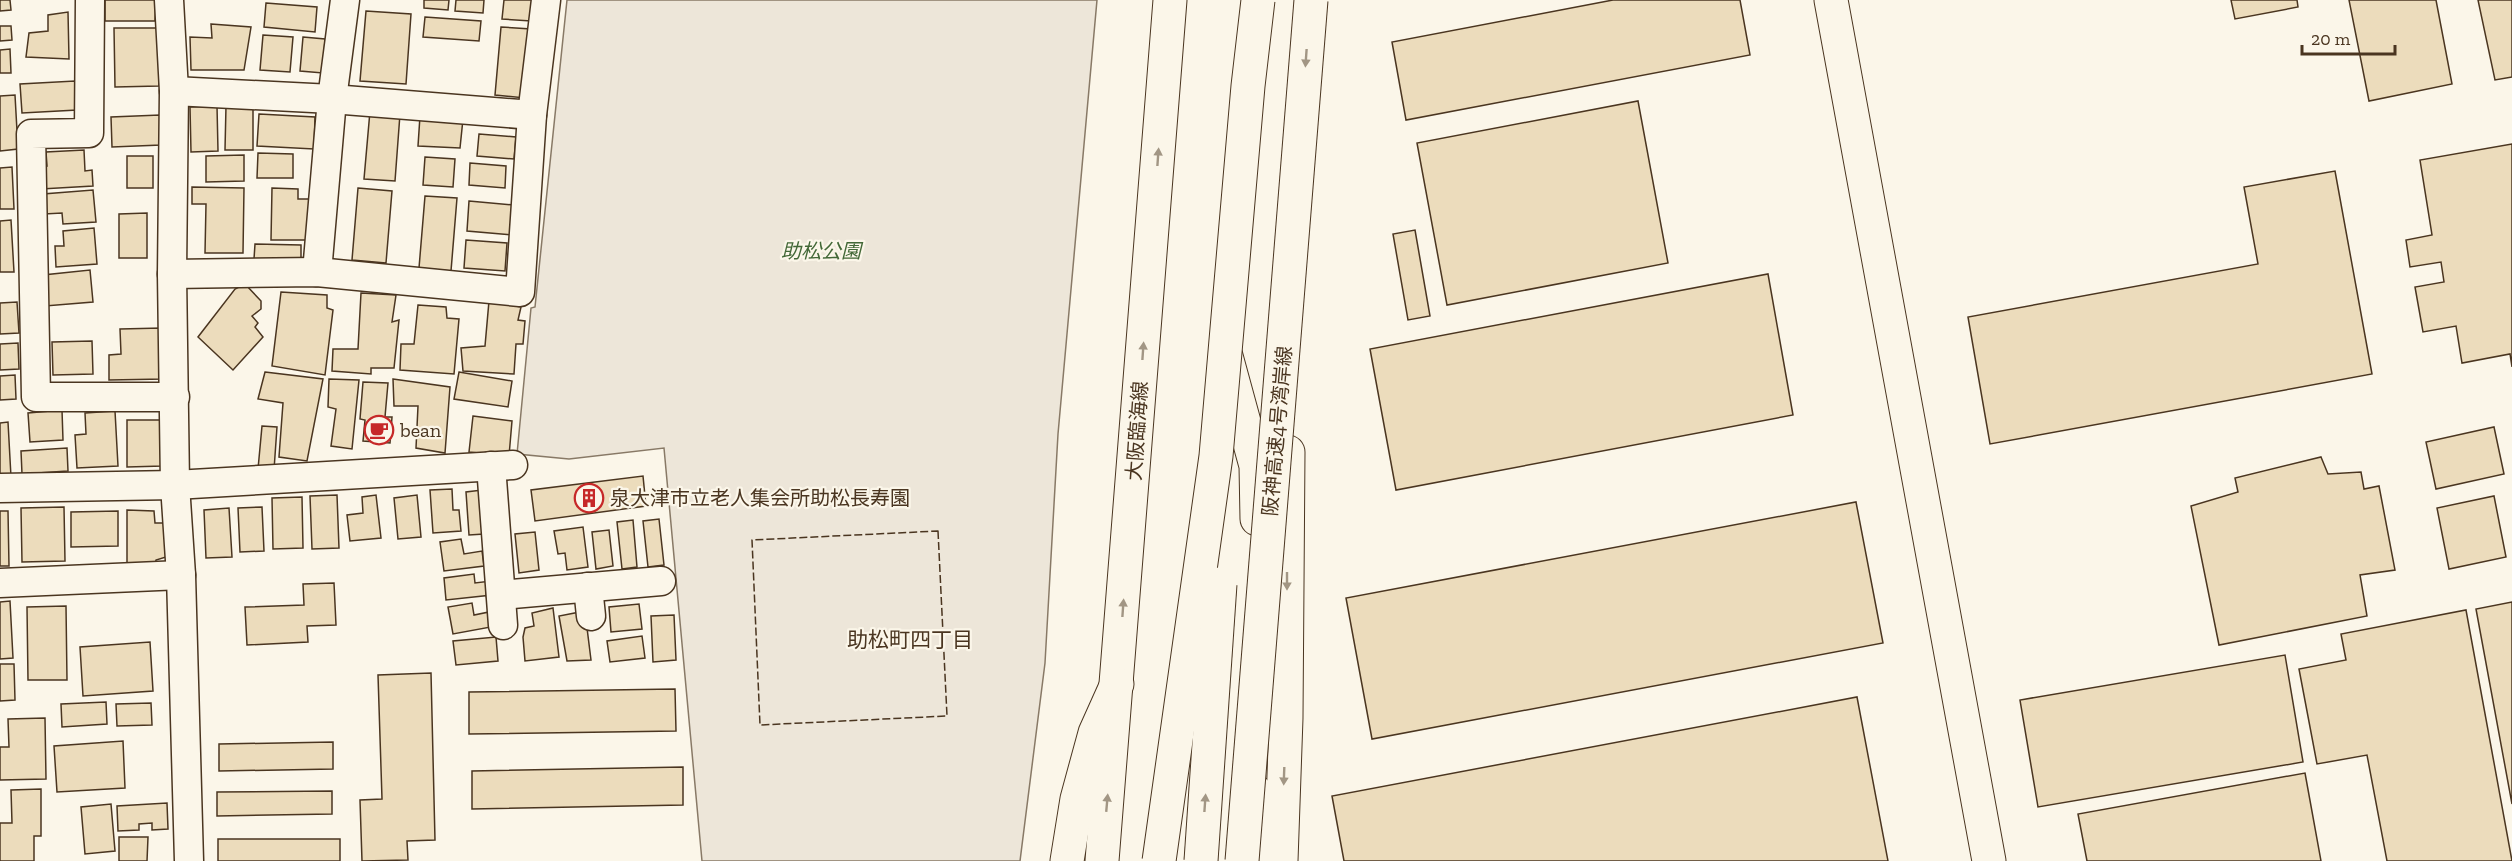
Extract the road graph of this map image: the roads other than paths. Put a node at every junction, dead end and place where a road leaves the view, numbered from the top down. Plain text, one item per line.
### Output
1 (90, 0) edge
2 (169, 0) edge
3 (345, 0) edge
4 (546, 0) edge
5 (1170, 0) edge
6 (1245, 0) edge
7 (1259, 0) edge
8 (1311, 0) edge
9 (1831, 0) edge
10 (174, 91) junction
11 (332, 99) junction
12 (532, 115) junction
13 (1290, 271) junction
14 (317, 272) junction
15 (172, 274) junction
16 (1219, 334) junction
17 (175, 397) junction
18 (175, 485) junction
19 (0, 488) edge
20 (181, 575) junction
21 (661, 581) dead end
22 (0, 582) edge
23 (588, 587) junction
24 (501, 595) junction
25 (591, 616) dead end
26 (503, 625) dead end
27 (1117, 684) junction
28 (189, 861) edge
29 (1067, 861) edge
30 (1102, 861) edge
31 (1159, 861) edge
32 (1179, 861) edge
33 (1201, 861) edge
34 (1242, 861) edge
35 (1263, 861) edge
36 (1281, 861) edge
37 (1989, 861) edge

1 - 17 street
2 - 10 street
3 - 11 street
4 - 12 street
27 -> 5 main road, 大阪臨海線
6 - 16 main road
7 - 31 main road, bridge
33 -> 7 main road, bridge
8 -> 13 main road, 阪神高速4号湾岸線, bridge
9 - 37 main road
10 - 11 street
10 - 15 street
11 - 12 street
11 - 14 street
12 - 14 street
13 - 34 main road, 阪神高速4号湾岸線, bridge
13 -> 36 main road, bridge
14 - 15 street
15 - 17 street
16 - 32 main road
16 - 35 main road
17 - 18 street
18 - 19 street
18 - 20 street
18 - 24 street
20 - 22 street
20 - 28 street
21 - 23 street
23 - 24 street
23 - 25 street
24 - 26 street
27 - 29 main road
30 -> 27 main road, 大阪臨海線

